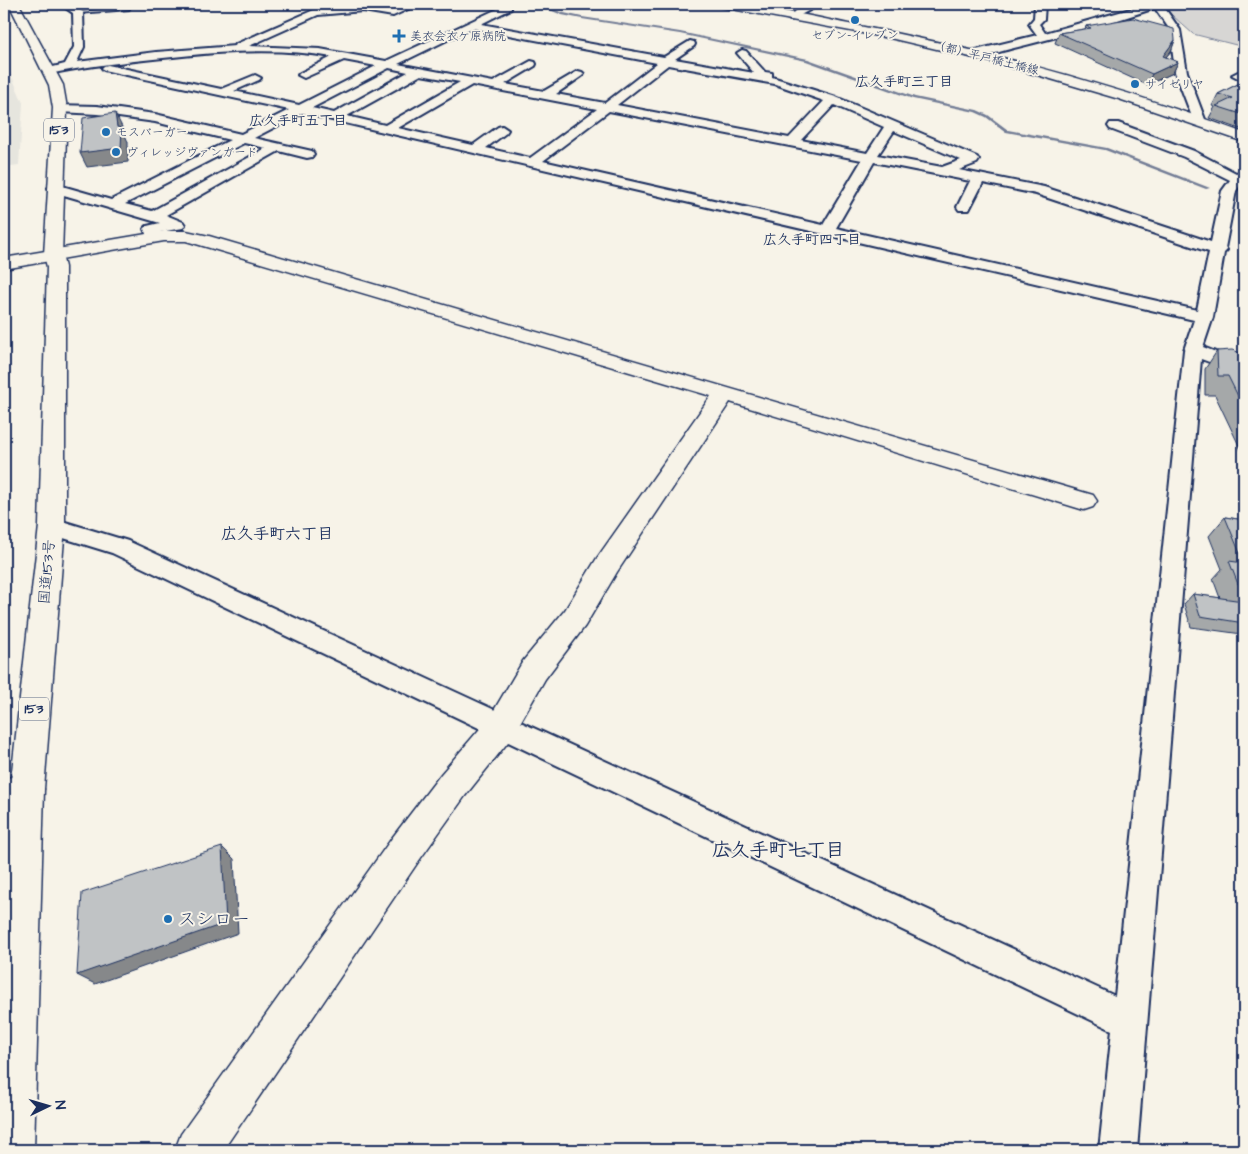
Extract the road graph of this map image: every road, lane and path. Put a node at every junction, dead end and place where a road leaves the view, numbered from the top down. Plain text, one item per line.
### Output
1 (14, 4) edge
2 (65, 4) edge
3 (130, 4) edge
4 (349, 4) edge
5 (414, 4) edge
6 (496, 4) edge
7 (721, 4) edge
8 (774, 4) edge
9 (816, 4) edge
10 (1040, 4) edge
11 (1122, 4) edge
12 (1186, 4) edge
13 (1190, 4) edge
14 (1209, 4) edge
15 (1155, 5) edge
16 (328, 11) junction
17 (78, 12) junction
18 (794, 15) junction
19 (471, 25) junction
20 (539, 28) dead end
21 (526, 36) junction
22 (1043, 37) junction
23 (690, 44) dead end
24 (589, 47) junction
25 (234, 49) junction
26 (616, 52) junction
27 (742, 53) dead end
28 (972, 54) junction
29 (343, 56) junction
30 (574, 56) dead end
31 (604, 60) dead end
32 (666, 61) junction
33 (87, 63) junction
34 (531, 64) dead end
35 (387, 65) junction
36 (70, 66) junction
37 (776, 70) dead end
38 (49, 71) junction
39 (419, 71) junction
40 (578, 74) dead end
41 (304, 75) dead end
42 (255, 78) dead end
43 (764, 78) junction
44 (470, 81) junction
45 (813, 82) dead end
46 (494, 86) junction
47 (835, 86) dead end
48 (802, 89) junction
49 (223, 92) junction
50 (545, 96) junction
51 (827, 98) junction
52 (60, 108) junction
53 (606, 108) junction
54 (300, 109) junction
55 (336, 117) junction
56 (1200, 122) junction
57 (892, 125) junction
58 (1114, 126) dead end
59 (387, 129) junction
60 (502, 130) dead end
61 (242, 138) junction
62 (1244, 138) edge
63 (791, 143) junction
64 (277, 147) junction
65 (475, 150) junction
66 (307, 154) dead end
67 (870, 158) junction
68 (532, 163) junction
69 (943, 172) junction
70 (1241, 176) edge
71 (978, 178) junction
72 (55, 188) junction
73 (112, 205) junction
74 (964, 207) dead end
75 (154, 216) junction
76 (827, 231) junction
77 (154, 238) junction
78 (1219, 250) junction
79 (53, 255) junction
80 (4, 264) edge
81 (1204, 317) junction
82 (1193, 350) junction
83 (1244, 369) edge
84 (725, 393) junction
85 (1084, 501) dead end
86 (52, 526) junction
87 (501, 727) junction
88 (15, 792) edge
89 (1130, 1021) junction
90 (12, 1150) edge
91 (197, 1150) edge
92 (1118, 1150) edge

1 - 38 main road, 国道153号 / 153
2 - 17 street
3 - 17 lane
4 - 16 street
5 - 16 street
6 - 19 street
7 - 18 main road, （都）平戸橋土橋線
8 - 18 street
9 - 18 street
10 - 22 street
11 - 15 street
12 - 15 street
13 - 14 street
15 - 22 street
15 - 56 street
16 - 25 street
17 - 36 street
18 - 28 main road, （都）平戸橋土橋線
19 - 21 street
19 - 35 street
20 - 21 street
21 - 24 street
22 - 28 street
23 - 32 street
24 - 26 street
24 - 30 street
25 - 29 street
25 - 33 street
26 - 31 street
26 - 32 street
27 - 43 street
28 - 56 main road, （都）平戸橋土橋線
29 - 35 street
29 - 41 street
32 - 43 street
32 - 53 street
33 - 36 street
33 - 49 street
34 - 46 street
35 - 39 street
35 - 54 street
36 - 38 street
37 - 43 street
38 - 52 main road, 国道153号 / 153
39 - 44 street
39 - 55 street
40 - 50 street
42 - 49 street
43 - 48 street
44 - 46 street
44 - 59 street
45 - 48 street
46 - 50 street
47 - 51 street
48 - 51 street
49 - 54 street
50 - 53 street
51 - 57 street
51 - 63 street
52 - 61 street
52 - 72 main road, 国道153号 / 153
53 - 63 street
53 - 68 street
54 - 55 street
54 - 61 street
55 - 59 street
56 - 62 main road, （都）平戸橋土橋線
57 - 67 street
57 - 69 street
58 - 70 street
59 - 65 street
60 - 65 street
61 - 64 street
61 - 73 street
63 - 67 street
64 - 66 street
64 - 75 street
65 - 68 street
67 - 69 street
67 - 76 street
68 - 76 street
69 - 71 street
70 - 78 street
71 - 74 street
71 - 78 street
72 - 73 street
72 - 79 main road, 国道153号 / 153
73 - 75 street
75 - 77 street
76 - 81 street
77 - 79 main road
77 - 84 main road
78 - 81 street
79 - 80 main road
79 - 86 main road, 国道153号 / 153
81 - 82 street
82 - 83 street
82 - 89 street
84 - 85 main road
84 - 87 main road
86 - 87 street
86 - 88 main road, 国道153号 / 153
87 - 89 street
87 - 91 main road
88 - 90 main road, 国道153号 / 153
89 - 92 street

